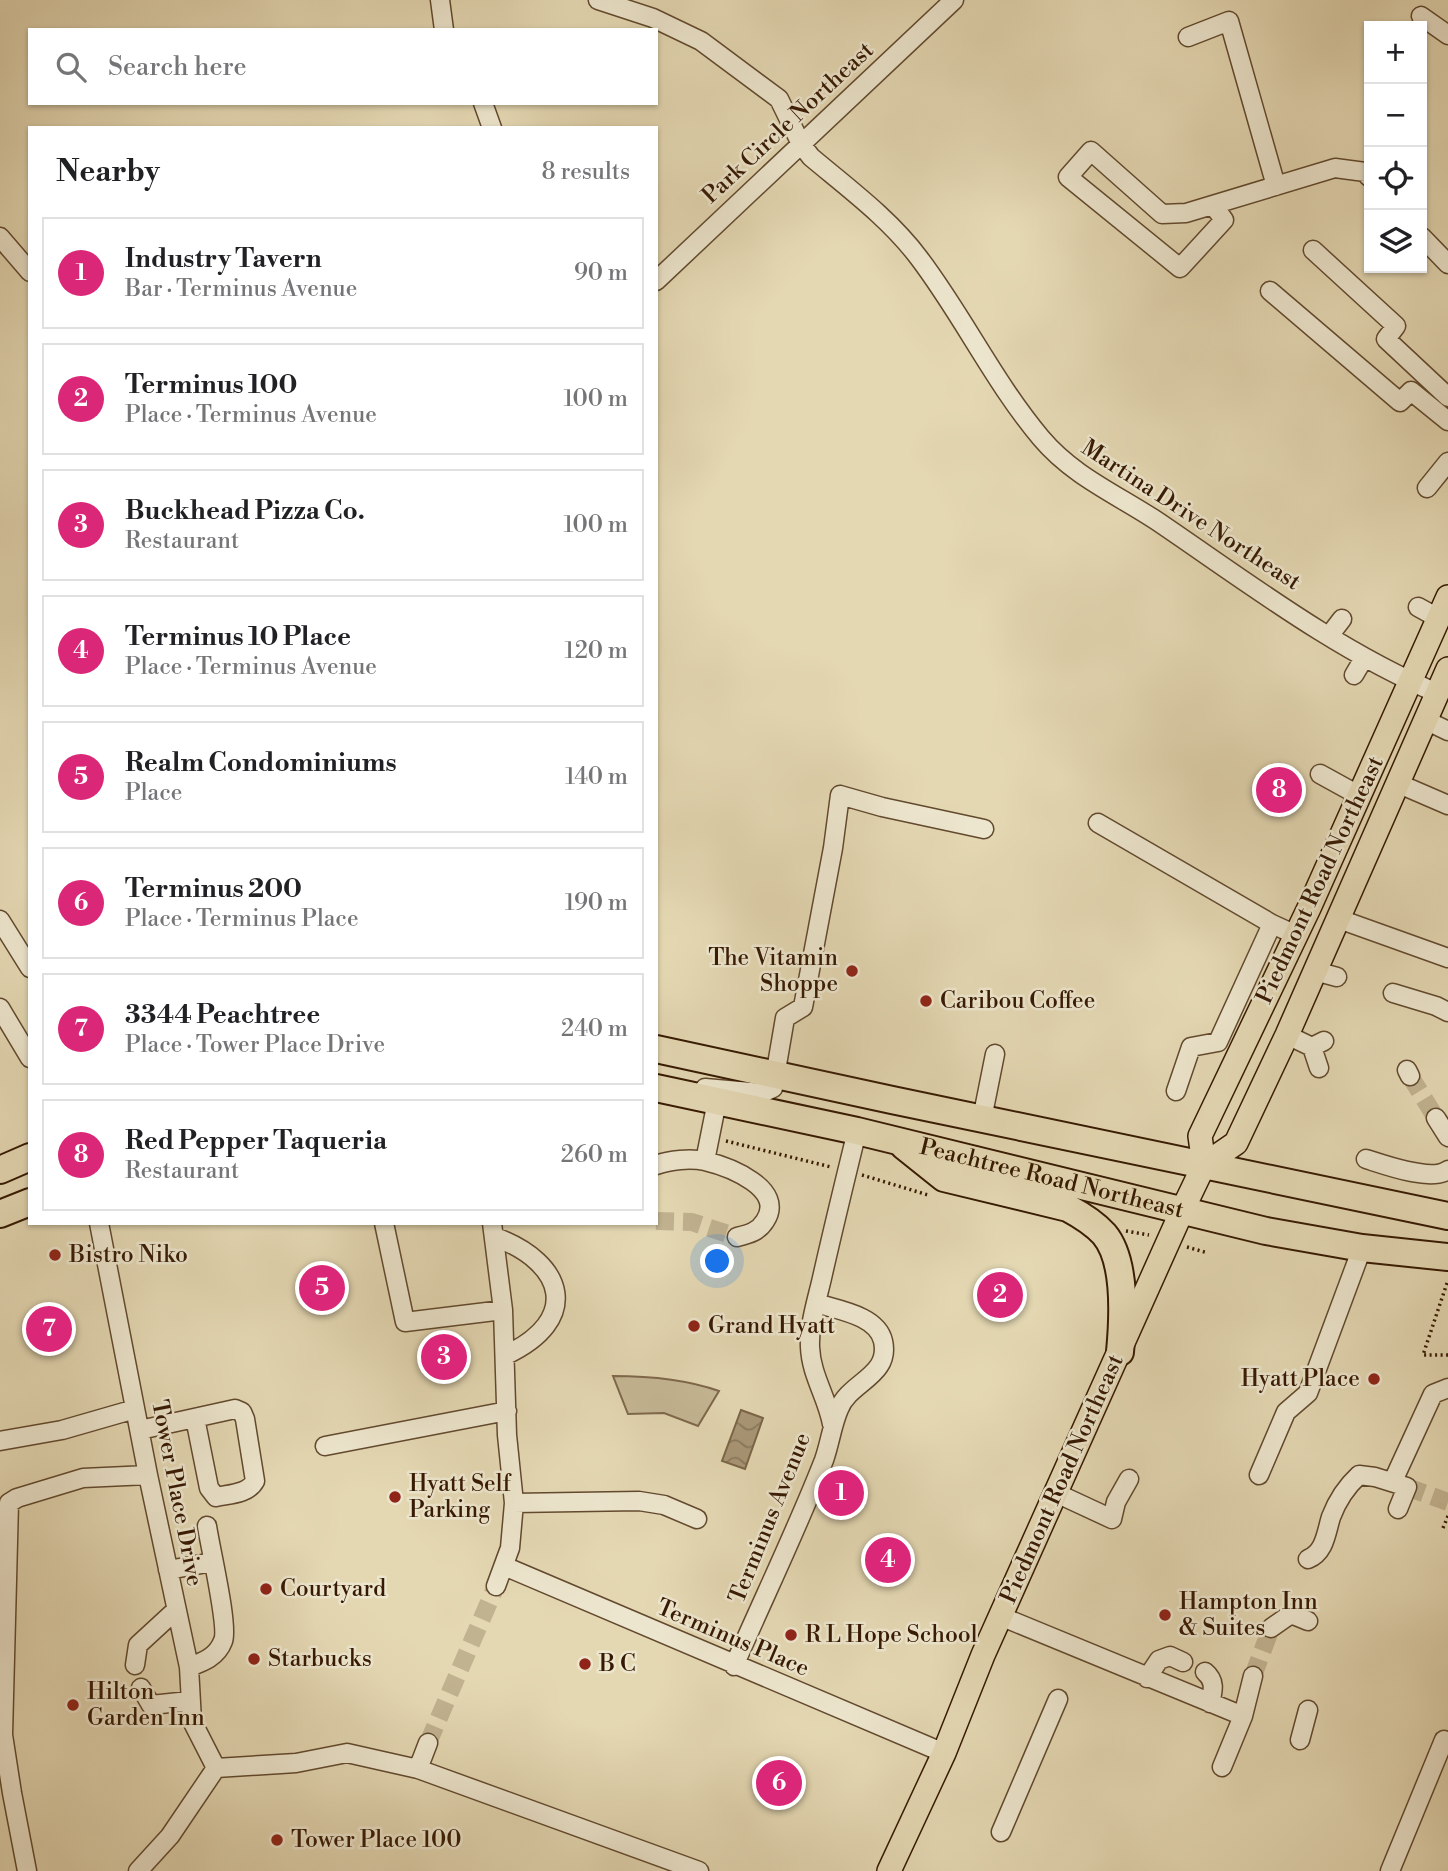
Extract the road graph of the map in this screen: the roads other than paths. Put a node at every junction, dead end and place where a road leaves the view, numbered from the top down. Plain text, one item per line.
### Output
1 (440, 0) edge
2 (598, 0) edge
3 (954, 0) edge
4 (1421, 16) dead end
5 (444, 28) edge
6 (1448, 35) edge
7 (1188, 37) dead end
8 (484, 105) edge
9 (491, 126) edge
10 (802, 144) junction
11 (1364, 172) edge
12 (1276, 186) junction
13 (1213, 205) junction
14 (0, 237) edge
15 (1427, 242) edge
16 (1313, 250) dead end
17 (1448, 264) edge
18 (28, 270) edge
19 (658, 279) edge
20 (1270, 291) dead end
21 (1448, 397) edge
22 (1448, 421) edge
23 (1448, 462) edge
24 (1427, 488) dead end
25 (1448, 597) edge
26 (1418, 607) dead end
27 (1438, 618) junction
28 (1342, 619) dead end
29 (1329, 636) junction
30 (1364, 658) junction
31 (1448, 668) edge
32 (1354, 676) dead end
33 (1410, 682) junction
34 (1437, 694) junction
35 (1425, 720) junction
36 (1448, 730) edge
37 (1320, 774) dead end
38 (1397, 783) junction
39 (1360, 796) junction
40 (1448, 805) edge
41 (1098, 823) dead end
42 (984, 829) dead end
43 (1339, 919) junction
44 (0, 920) edge
45 (1272, 924) junction
46 (1296, 935) junction
47 (1448, 958) edge
48 (28, 965) edge
49 (1393, 993) dead end
50 (0, 1008) edge
51 (1448, 1012) edge
52 (1287, 1035) junction
53 (658, 1049) edge
54 (995, 1054) dead end
55 (28, 1055) edge
56 (1319, 1068) dead end
57 (775, 1074) junction
58 (658, 1086) edge
59 (658, 1086) edge
60 (1176, 1091) dead end
61 (717, 1101) junction
62 (1436, 1118) tunnel mouth
63 (982, 1119) junction
64 (857, 1130) junction
65 (1448, 1137) edge
66 (898, 1141) junction
67 (28, 1158) edge
68 (1366, 1159) dead end
69 (705, 1161) junction
70 (658, 1165) edge
71 (1204, 1165) junction
72 (0, 1170) edge
73 (1448, 1170) edge
74 (28, 1203) edge
75 (1182, 1210) junction
76 (0, 1214) edge
77 (1448, 1216) edge
78 (99, 1225) edge
79 (384, 1225) edge
80 (494, 1230) edge
81 (737, 1237) dead end
82 (1362, 1248) junction
83 (1448, 1270) edge
84 (816, 1303) junction
85 (503, 1310) junction
86 (1120, 1352) junction
87 (506, 1355) junction
88 (1448, 1388) edge
89 (135, 1409) junction
90 (507, 1411) junction
91 (195, 1418) junction
92 (833, 1428) junction
93 (140, 1430) junction
94 (0, 1441) edge
95 (325, 1446) dead end
96 (148, 1475) junction
97 (1259, 1475) dead end
98 (1129, 1479) dead end
99 (1393, 1481) junction
100 (1056, 1493) junction
101 (514, 1503) junction
102 (1398, 1509) dead end
103 (697, 1519) dead end
104 (207, 1526) dead end
105 (1308, 1559) dead end
106 (213, 1562) junction
107 (504, 1566) junction
108 (168, 1570) junction
109 (496, 1586) tunnel mouth
110 (176, 1609) junction
111 (1000, 1616) junction
112 (1308, 1621) dead end
113 (1271, 1628) dead end
114 (1183, 1662) dead end
115 (135, 1665) dead end
116 (734, 1665) junction
117 (189, 1667) junction
118 (1205, 1672) dead end
119 (1253, 1676) tunnel mouth
120 (1147, 1678) junction
121 (141, 1688) dead end
122 (1058, 1699) dead end
123 (189, 1701) junction
124 (1210, 1703) junction
125 (1308, 1710) dead end
126 (1242, 1716) junction
127 (1300, 1740) dead end
128 (1444, 1740) dead end
129 (428, 1743) tunnel mouth
130 (944, 1753) junction
131 (216, 1768) junction
132 (1222, 1768) dead end
133 (418, 1769) junction
134 (1001, 1832) dead end
135 (27, 1871) edge
136 (138, 1871) edge
137 (699, 1871) edge
138 (889, 1871) edge
139 (1390, 1871) edge

1 - 5 street
2 - 10 street, Martina Drive Northeast
3 - 10 street, Park Circle Northeast
4 - 6 street
7 - 12 street
8 - 9 street
10 - 19 street, Park Circle Northeast
10 - 29 street, Martina Drive Northeast
11 - 12 street
12 - 13 street
13 - 13 street
14 - 18 street
15 - 17 street
16 - 21 street
20 - 22 street
23 - 24 street
25 - 27 main road, Piedmont Road Northeast
26 - 27 street
27 - 33 main road, Piedmont Road Northeast
28 - 29 street
29 - 30 street, Martina Drive Northeast
30 - 32 street
30 - 33 street, Martina Drive Northeast
31 - 34 main road, Piedmont Road Northeast
33 - 34 street, Martina Drive Northeast
33 - 39 main road, Piedmont Road Northeast
34 - 35 main road, Piedmont Road Northeast
35 - 36 street
35 - 38 main road, Piedmont Road Northeast
37 - 39 street
38 - 40 street
38 - 43 main road, Piedmont Road Northeast
39 - 46 main road, Piedmont Road Northeast
41 - 45 street
42 - 57 street
43 - 47 street
43 - 52 main road, Piedmont Road Northeast
44 - 48 street
45 - 46 street
45 - 60 street
46 - 71 main road, Piedmont Road Northeast
49 - 51 street
50 - 55 street
52 - 56 street
52 - 71 main road, Piedmont Road Northeast
53 - 57 highway, Peachtree Road Northeast
54 - 63 street
57 - 58 street
57 - 63 highway, Peachtree Road Northeast
59 - 61 highway, Peachtree Road Northeast
61 - 64 highway, Peachtree Road Northeast
61 - 69 street
62 - 65 street
63 - 71 highway, Peachtree Road Northeast
64 - 66 highway, Peachtree Road Northeast
64 - 84 street, Terminus Avenue
66 - 75 highway, Peachtree Road Northeast
66 - 86 highway
67 - 72 highway
68 - 73 street
69 - 70 street
69 - 81 street
71 - 75 main road, Piedmont Road Northeast
71 - 77 highway, Peachtree Road Northeast
74 - 76 highway
75 - 82 highway, Peachtree Road Northeast
75 - 86 main road, Piedmont Road Northeast
78 - 89 street, Tower Place Drive
79 - 85 street
80 - 85 street
80 - 87 street
82 - 83 highway, Peachtree Road Northeast
82 - 97 street
84 - 92 street, Terminus Avenue
84 - 92 street, Terminus Avenue
85 - 87 street
86 - 100 main road, Piedmont Road Northeast
87 - 90 street
88 - 99 street
89 - 93 street, Tower Place Drive
89 - 94 street
90 - 95 street
90 - 101 street
91 - 91 street
91 - 93 street
92 - 116 street, Terminus Avenue
93 - 96 street, Tower Place Drive
96 - 108 street, Tower Place Drive
96 - 135 street
98 - 100 street
99 - 102 street
99 - 105 street
100 - 111 main road, Piedmont Road Northeast
101 - 103 street
101 - 107 street
104 - 106 street
106 - 108 street
106 - 117 street
107 - 109 street
107 - 116 street, Terminus Place
108 - 110 street, Tower Place Drive
110 - 115 street
110 - 117 street, Tower Place Drive
111 - 120 street
111 - 130 main road, Piedmont Road Northeast
112 - 113 street
114 - 120 street
116 - 130 street, Terminus Place
117 - 123 street, Tower Place Drive
118 - 124 street
119 - 126 street
120 - 124 street
121 - 123 street
122 - 134 street
123 - 131 street, Tower Place Drive
124 - 126 street
125 - 127 street
126 - 132 street
128 - 139 street
129 - 133 street
130 - 138 main road, Piedmont Road Northeast
131 - 133 street
131 - 136 street
133 - 137 street

